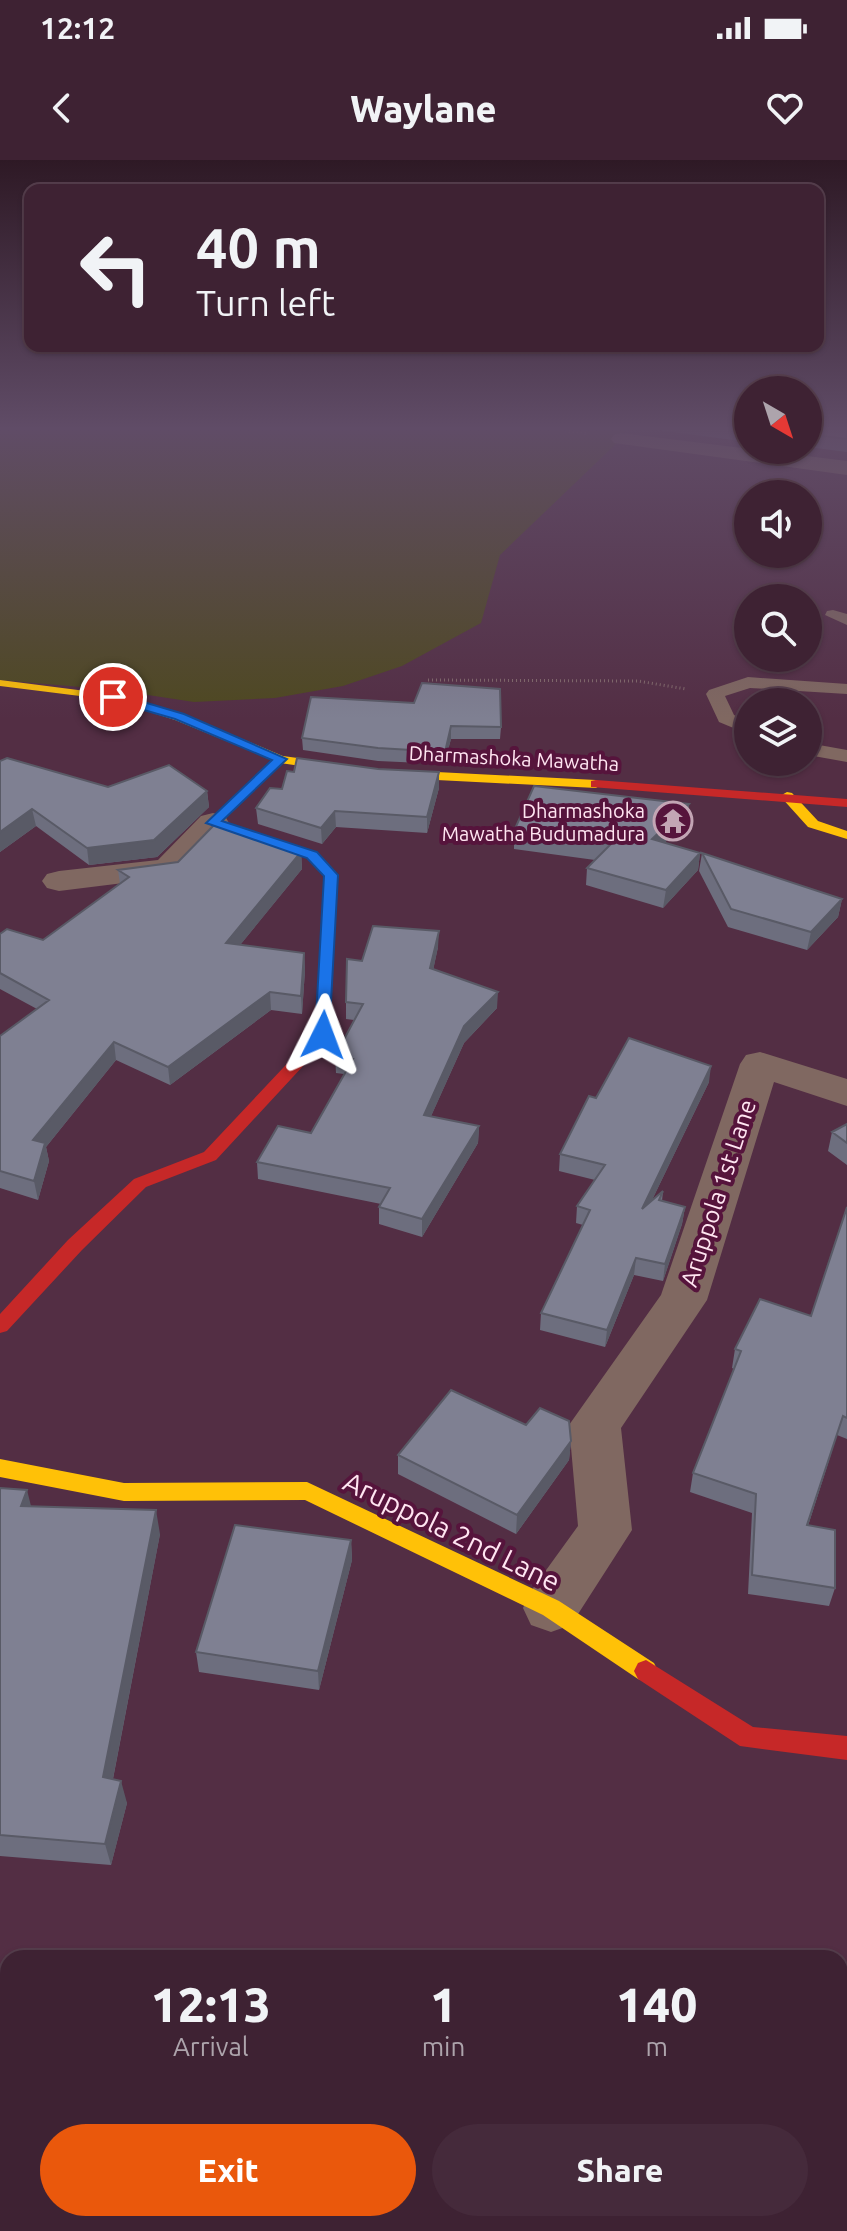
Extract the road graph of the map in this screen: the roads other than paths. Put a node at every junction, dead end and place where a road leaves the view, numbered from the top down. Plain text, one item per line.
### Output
1 (0, 683) edge
2 (847, 689) edge
3 (734, 722) edge
4 (822, 752) edge
5 (847, 756) edge
6 (280, 759) junction
7 (787, 796) junction
8 (847, 803) edge
9 (213, 823) junction
10 (847, 835) edge
11 (59, 881) dead end
12 (847, 1093) edge
13 (0, 1326) edge
14 (0, 1468) edge
15 (551, 1608) junction
16 (847, 1748) edge

1 - 6 street, Dharmashoka Mawatha
2 - 3 lane
4 - 5 lane
6 - 7 street, Dharmashoka Mawatha
6 - 9 street
7 - 8 street, Dharmashoka Mawatha
7 - 10 street
9 - 11 street
9 - 13 street
12 - 15 street, Aruppola 1st Lane
14 - 15 street, Aruppola 2nd Lane
15 - 16 street, Aruppola 2nd Lane

